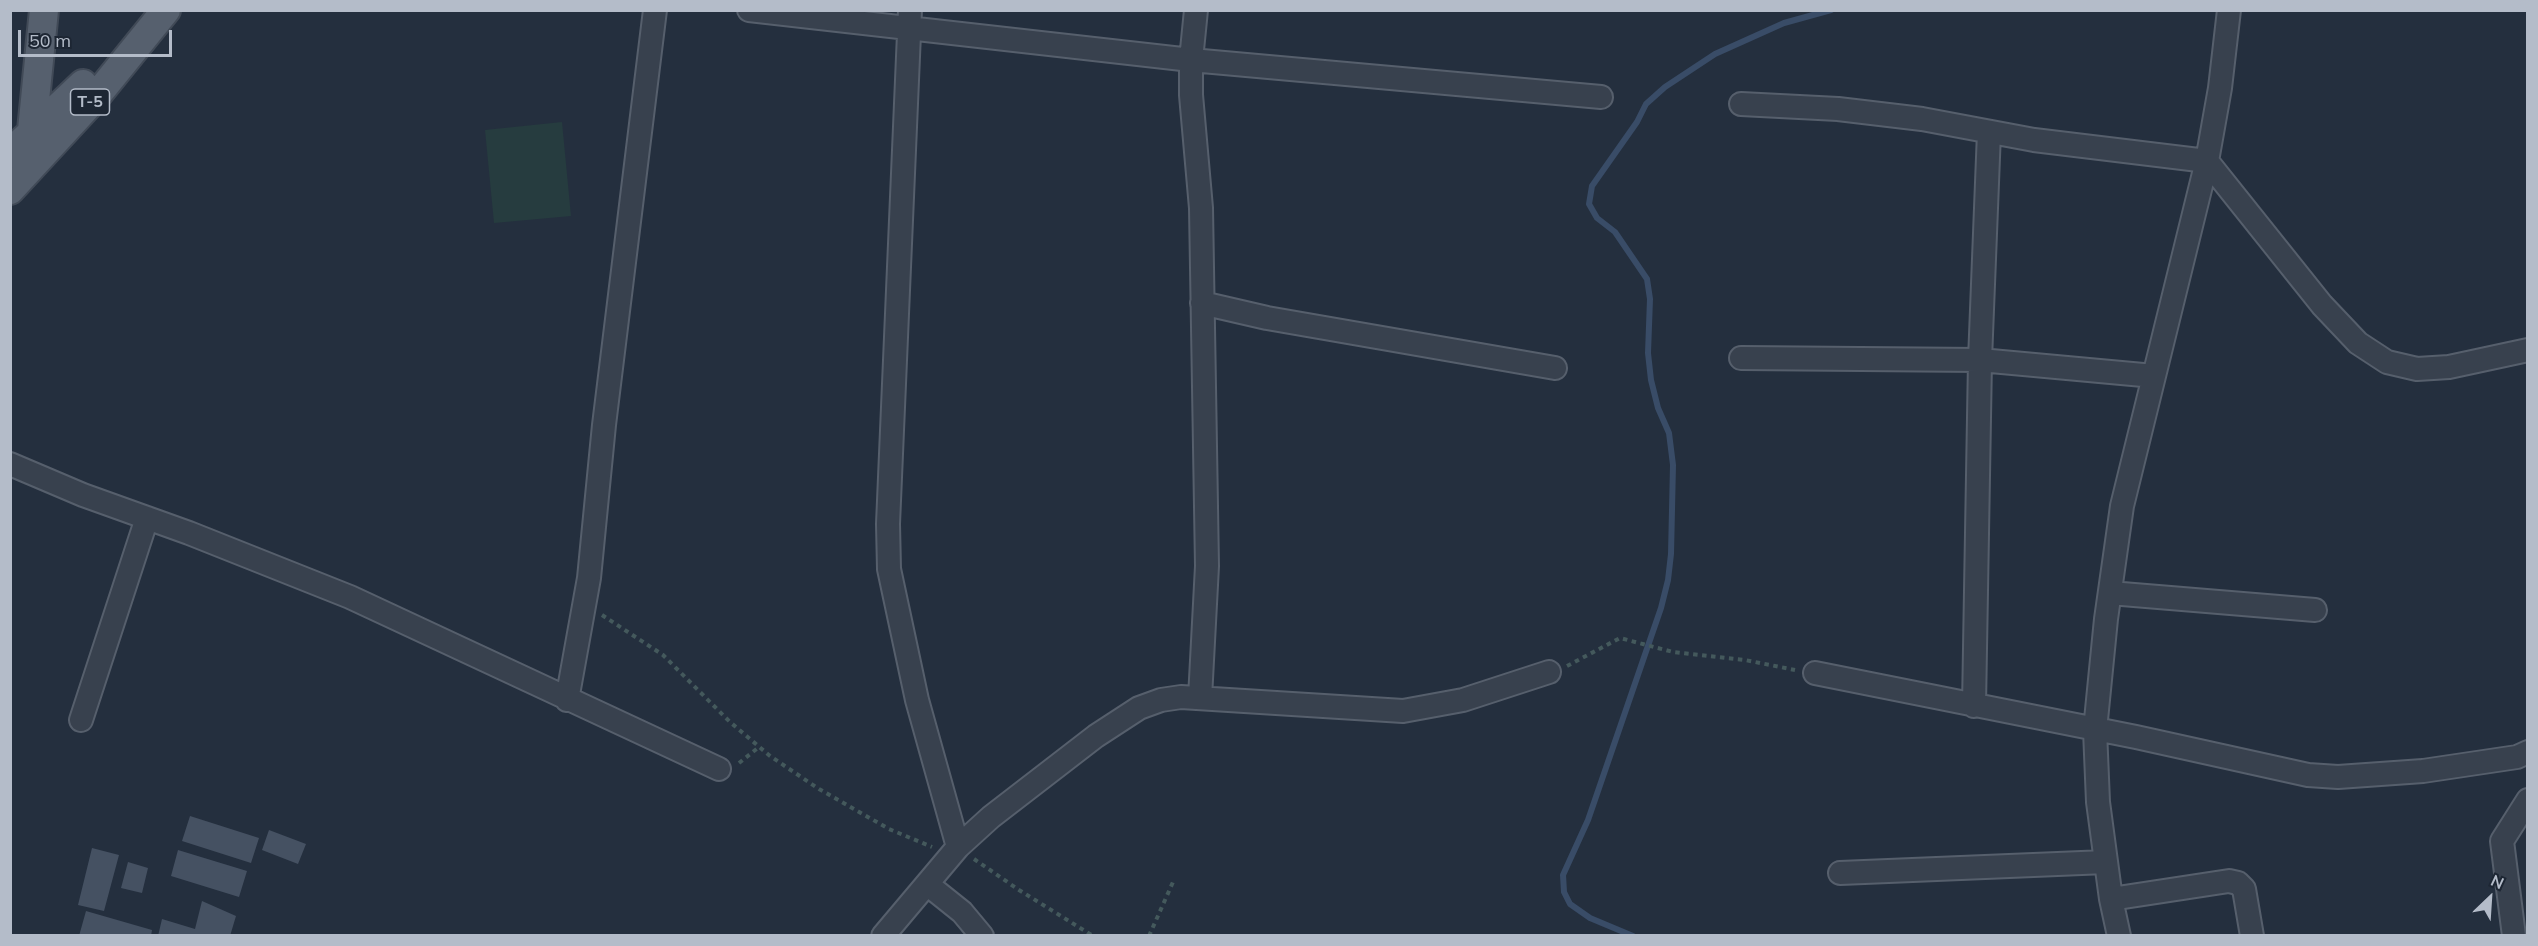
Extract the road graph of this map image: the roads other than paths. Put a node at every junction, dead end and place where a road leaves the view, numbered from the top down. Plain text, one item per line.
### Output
1 (44, 10) edge
2 (163, 10) edge
3 (655, 10) edge
4 (749, 10) edge
5 (1196, 10) edge
6 (2229, 10) edge
7 (909, 19) edge
8 (1191, 60) junction
9 (1601, 97) dead end
10 (1741, 105) dead end
11 (1989, 132) junction
12 (32, 133) junction
13 (2207, 161) junction
14 (16, 171) edge
15 (1202, 303) junction
16 (2528, 350) edge
17 (1741, 358) dead end
18 (1980, 360) junction
19 (1555, 368) dead end
20 (2154, 376) junction
21 (10, 464) edge
22 (147, 518) junction
23 (2110, 594) junction
24 (2315, 610) dead end
25 (1550, 672) road end
26 (1815, 674) road end
27 (1200, 698) junction
28 (567, 700) junction
29 (1974, 706) junction
30 (81, 720) dead end
31 (2095, 730) junction
32 (2528, 752) edge
33 (719, 769) dead end
34 (2528, 800) edge
35 (958, 847) junction
36 (2106, 862) junction
37 (1840, 873) dead end
38 (927, 884) junction
39 (2111, 899) junction
40 (883, 936) edge
41 (982, 936) edge
42 (2119, 936) edge
43 (2252, 936) edge
44 (2514, 936) edge

1 - 12 main road
2 - 12 main road, T-5
2 - 14 main road, T-5
3 - 28 street
4 - 7 street
5 - 8 street
6 - 13 street
7 - 8 street
7 - 35 street
8 - 9 street
8 - 15 street
10 - 11 street
11 - 13 street
11 - 18 street
12 - 14 main road
13 - 16 street
13 - 20 street
15 - 19 street
15 - 27 street
17 - 18 street
18 - 20 street
18 - 29 street
20 - 23 street
21 - 22 street
22 - 28 street
22 - 30 street
23 - 24 street
23 - 31 street
25 - 27 street
26 - 29 street
27 - 35 street
28 - 33 street
29 - 31 street
31 - 32 street
31 - 36 street
34 - 44 street
35 - 38 street
36 - 37 street
36 - 39 street
38 - 40 street
38 - 41 street
39 - 42 street
39 - 43 street

